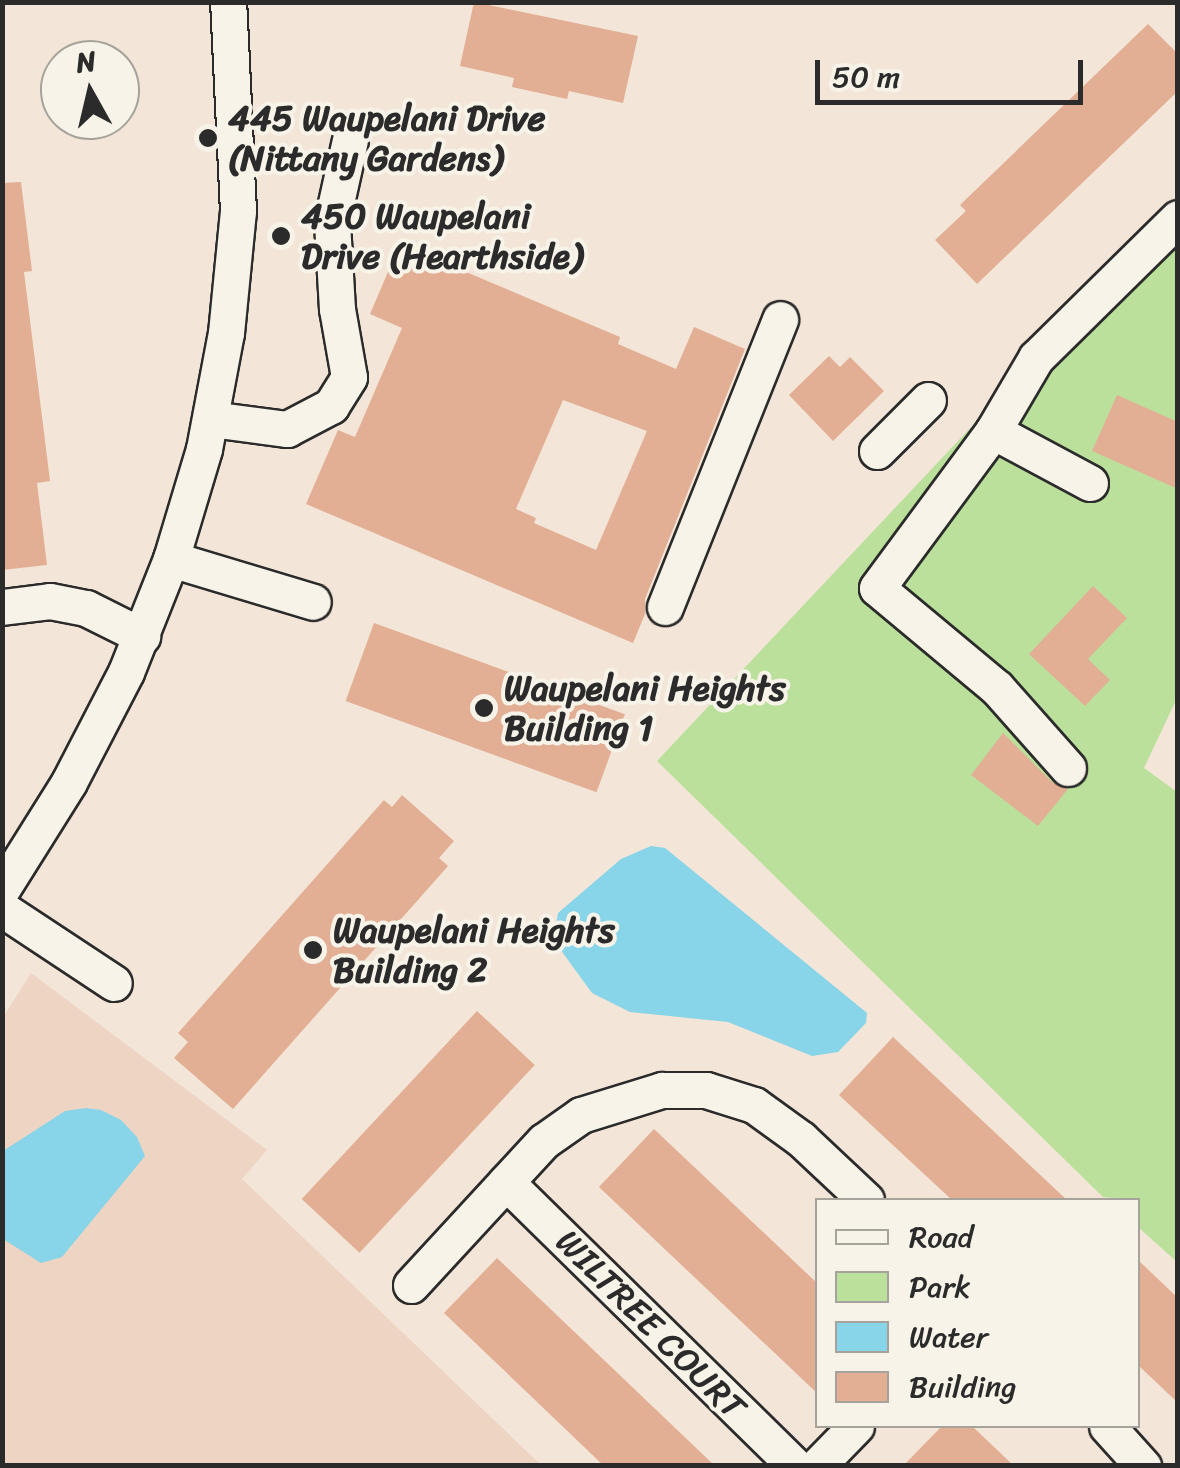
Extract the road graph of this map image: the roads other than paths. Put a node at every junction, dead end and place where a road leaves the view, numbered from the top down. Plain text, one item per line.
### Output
1 (228, 2) edge
2 (350, 140) dead end
3 (1178, 218) edge
4 (780, 318) dead end
5 (928, 400) dead end
6 (211, 419) junction
7 (993, 431) junction
8 (878, 451) dead end
9 (1090, 483) dead end
10 (172, 560) junction
11 (313, 602) dead end
12 (2, 607) edge
13 (665, 608) dead end
14 (142, 636) junction
15 (1068, 768) dead end
16 (2, 889) edge
17 (2, 909) edge
18 (114, 983) dead end
19 (506, 1182) junction
20 (864, 1198) edge
21 (411, 1286) dead end
22 (854, 1428) edge
23 (1109, 1428) edge
24 (795, 1466) edge
25 (817, 1466) edge
26 (1143, 1466) edge

1 - 6 street
2 - 6 street
3 - 7 street
4 - 13 street
5 - 8 street
6 - 10 street
7 - 9 street
7 - 15 street
10 - 11 street
10 - 14 street
12 - 14 street
14 - 16 street
17 - 18 street
19 - 20 street
19 - 21 street
19 - 24 street, WILTREE COURT
22 - 25 street
23 - 26 street

